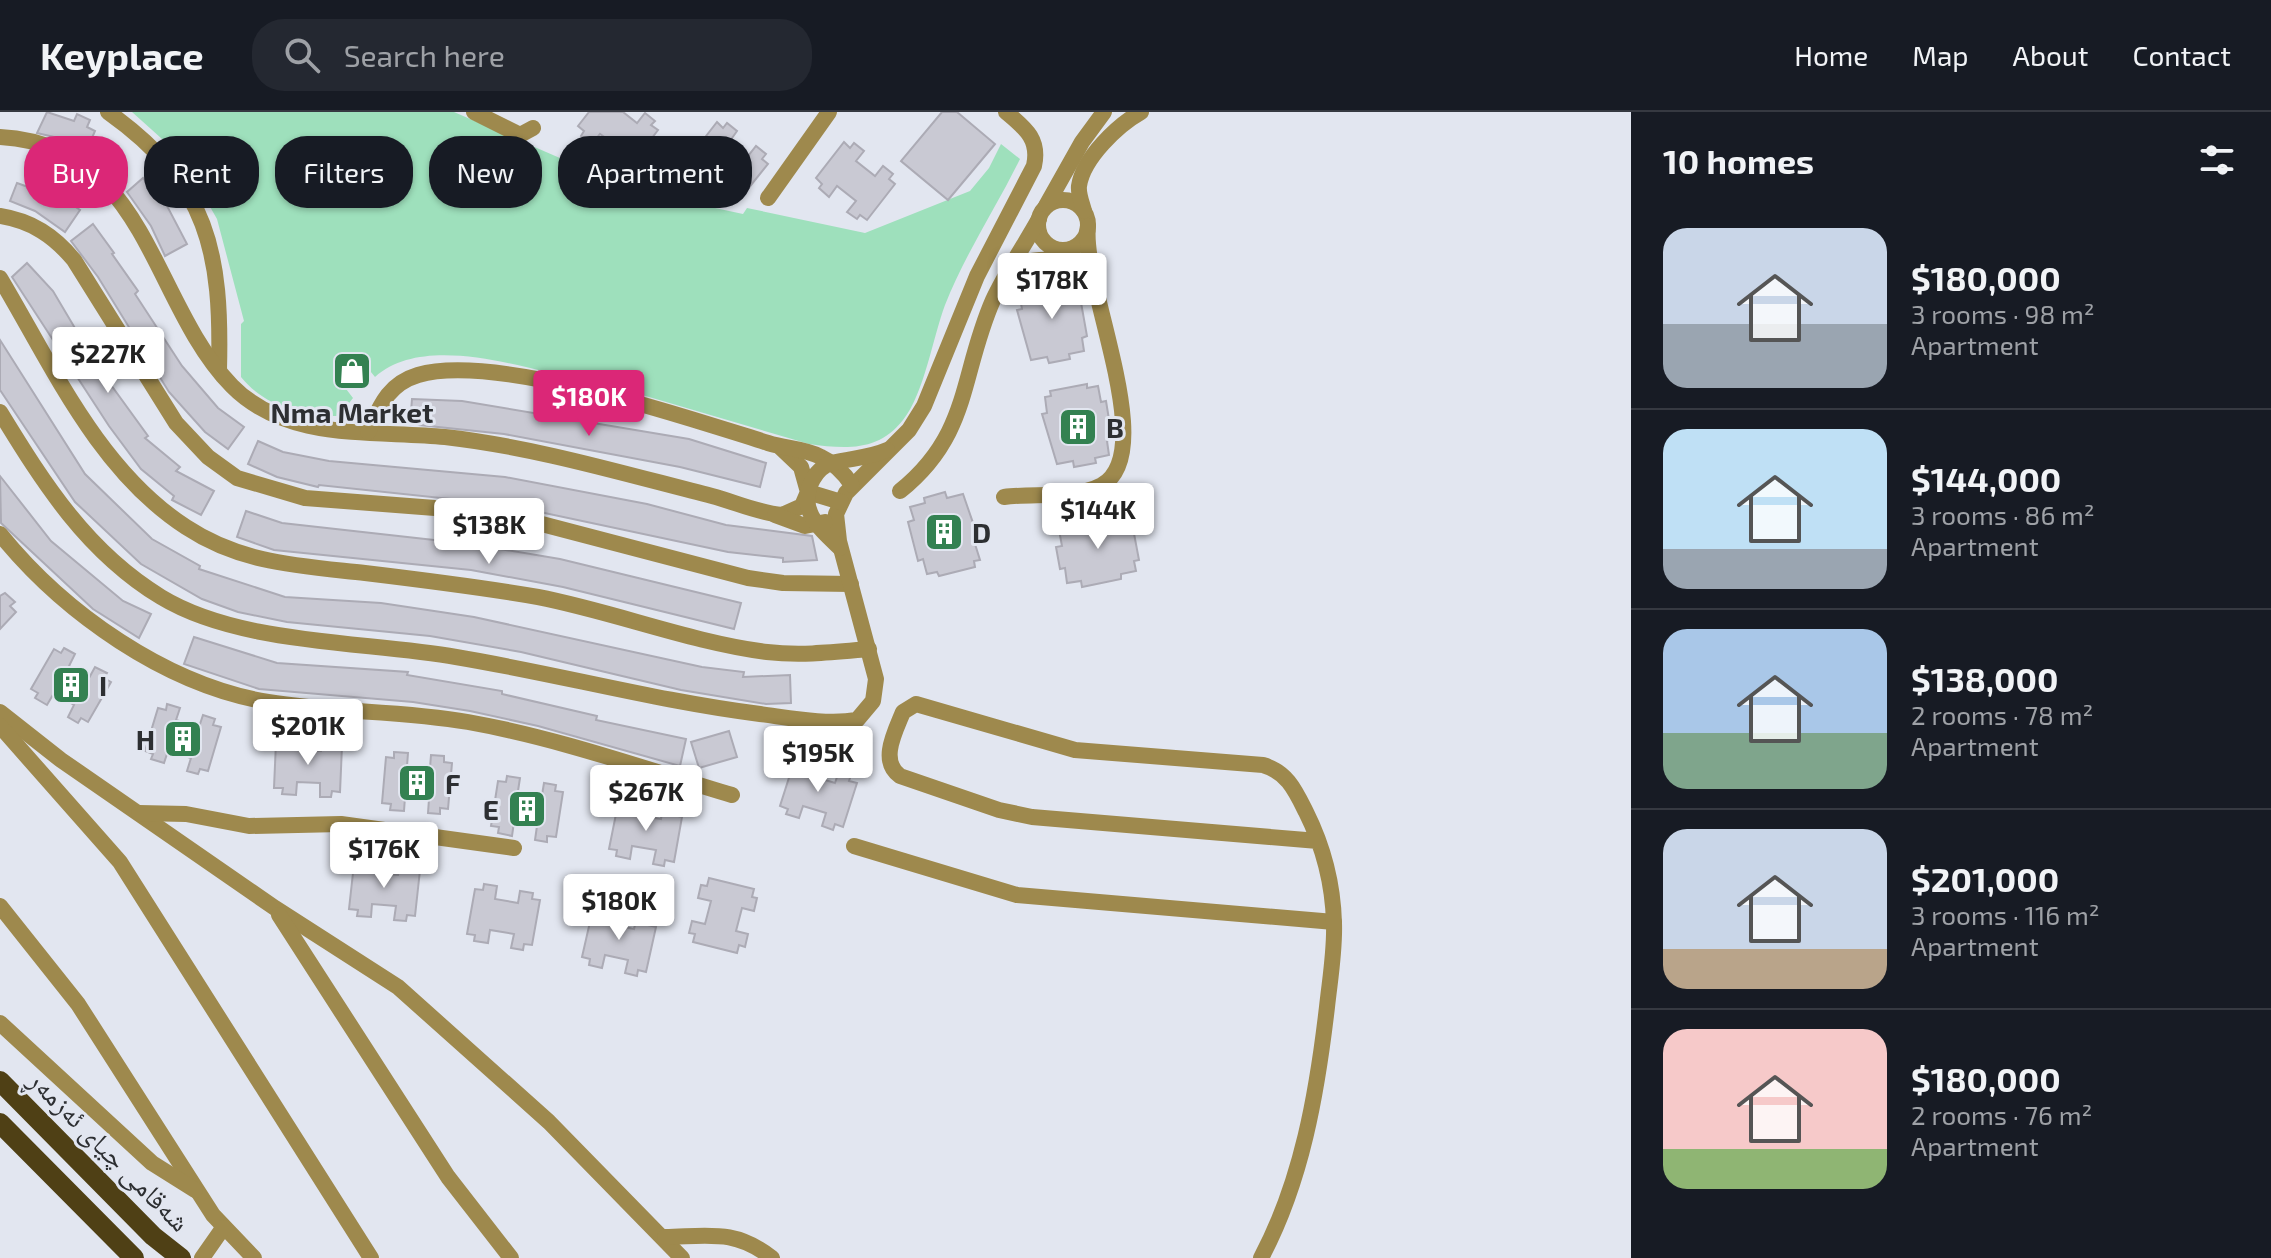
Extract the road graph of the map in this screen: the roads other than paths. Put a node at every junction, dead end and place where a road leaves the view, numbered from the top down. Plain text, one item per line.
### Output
1 (108, 112) edge
2 (474, 112) edge
3 (829, 112) edge
4 (1006, 112) edge
5 (1104, 112) edge
6 (1141, 112) edge
7 (533, 128) dead end
8 (0, 137) edge
9 (768, 198) dead end
10 (1041, 215) junction
11 (0, 216) edge
12 (1086, 219) junction
13 (1013, 266) junction
14 (1091, 273) junction
15 (0, 278) edge
16 (219, 370) junction
17 (0, 412) edge
18 (368, 432) junction
19 (781, 448) junction
20 (889, 450) junction
21 (832, 463) junction
22 (852, 485) junction
23 (900, 491) dead end
24 (808, 492) junction
25 (1004, 497) dead end
26 (838, 508) junction
27 (774, 514) junction
28 (816, 525) junction
29 (0, 534) edge
30 (842, 550) junction
31 (851, 584) junction
32 (869, 649) junction
33 (0, 712) edge
34 (0, 726) edge
35 (732, 795) dead end
36 (137, 813) junction
37 (1318, 841) junction
38 (854, 846) dead end
39 (514, 848) dead end
40 (0, 906) edge
41 (275, 908) junction
42 (1334, 922) junction
43 (0, 1023) edge
44 (0, 1081) edge
45 (0, 1123) edge
46 (197, 1191) junction
47 (223, 1228) junction
48 (665, 1237) junction
49 (245, 1255) edge
50 (134, 1258) edge
51 (181, 1258) edge
52 (202, 1258) edge
53 (371, 1258) edge
54 (511, 1258) edge
55 (682, 1258) edge
56 (772, 1258) edge
57 (1261, 1258) edge

1 - 16 street
2 - 7 street
3 - 9 street
4 - 20 street
5 - 10 street
6 - 12 street
8 - 16 street
10 - 12 street
10 - 12 street
10 - 13 street
11 - 31 street
12 - 14 street
13 - 14 street
13 - 23 street
14 - 25 street
15 - 32 street
16 - 18 street
17 - 32 street
18 - 19 street
18 - 27 street
19 - 21 street
19 - 24 street
20 - 21 street
20 - 22 street
21 - 22 street
21 - 24 street
22 - 26 street
24 - 26 street
24 - 27 street
24 - 28 street
26 - 28 street
26 - 30 street
27 - 28 street
28 - 30 street
29 - 35 street
30 - 31 street
31 - 32 street
33 - 36 street
34 - 53 street
36 - 39 street
36 - 41 street
37 - 37 street
37 - 42 street
38 - 42 street
40 - 46 street
41 - 48 street
41 - 54 street
42 - 57 street
43 - 46 street
44 - 51 main road, شەقامی چیای ئەزمەڕ
45 - 50 main road, شەقامی چیای ئەزمەڕ
46 - 47 street
47 - 49 street
47 - 52 street
48 - 55 street
48 - 56 street

